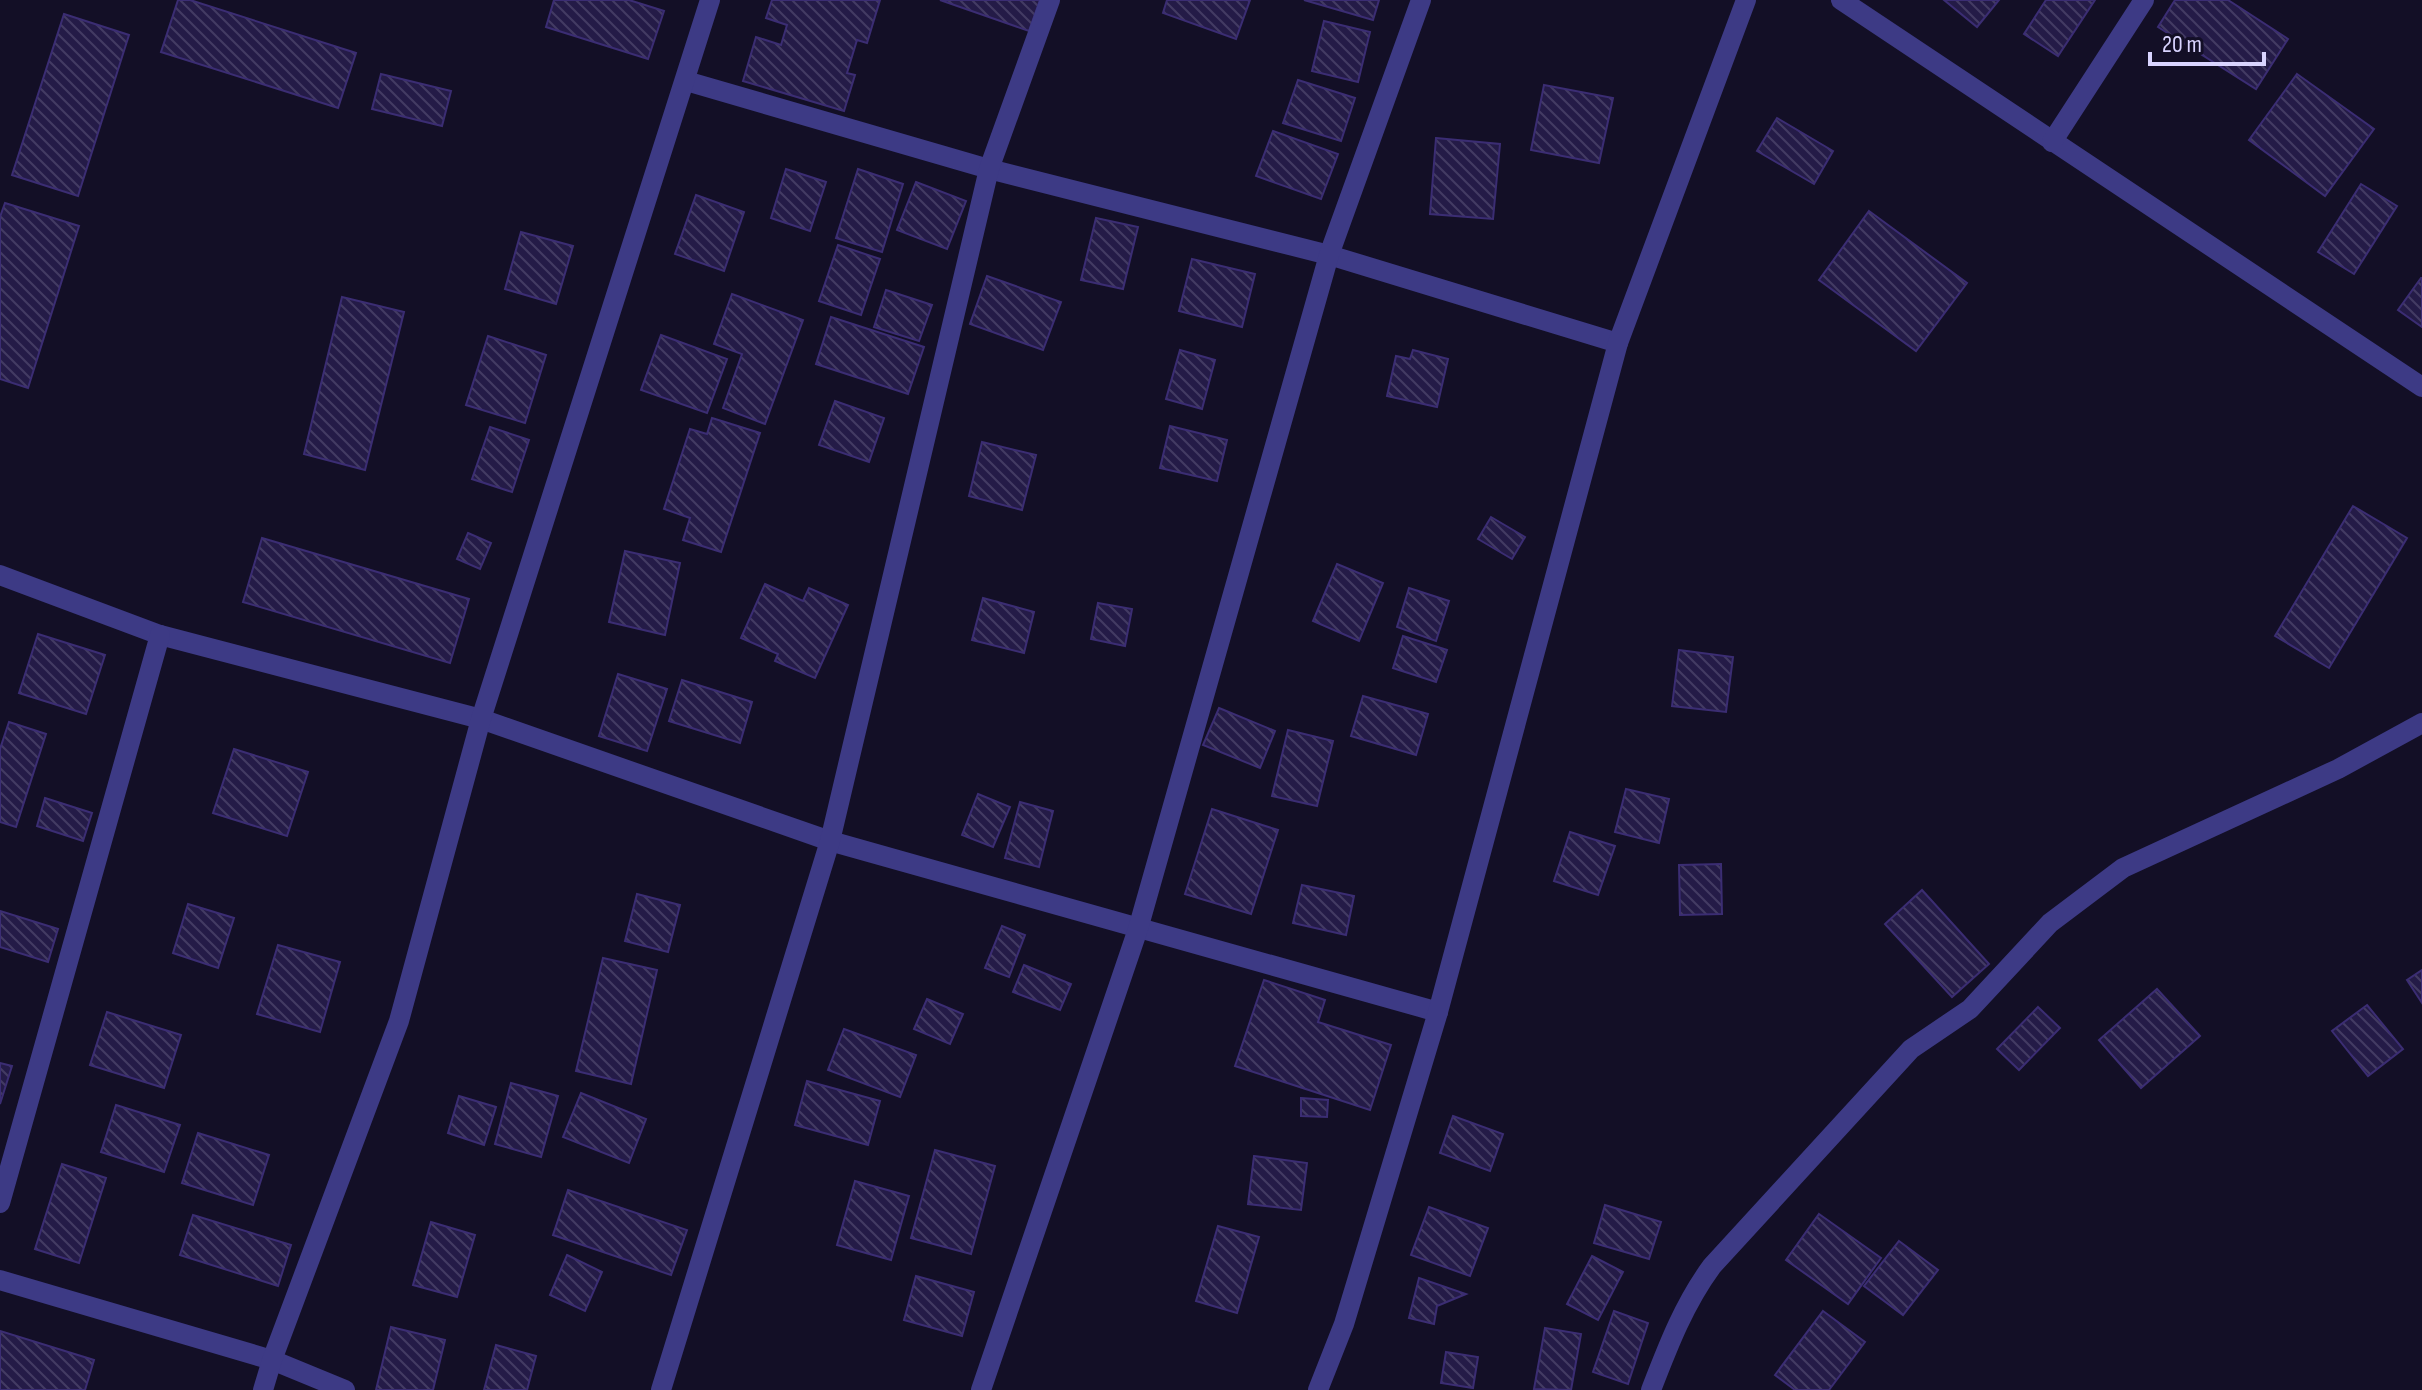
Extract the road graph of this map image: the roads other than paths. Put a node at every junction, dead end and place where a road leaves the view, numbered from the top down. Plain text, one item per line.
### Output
1 (710, 0) edge
2 (1050, 0) edge
3 (1421, 0) edge
4 (1746, 0) edge
5 (1841, 0) edge
6 (2144, 0) edge
7 (686, 81) junction
8 (2052, 142) junction
9 (989, 169) junction
10 (1329, 255) junction
11 (1618, 343) junction
12 (2422, 387) edge
13 (0, 575) edge
14 (160, 635) junction
15 (481, 719) junction
16 (2422, 723) edge
17 (830, 841) junction
18 (1138, 929) junction
19 (1438, 1012) junction
20 (0, 1203) edge
21 (0, 1280) edge
22 (272, 1360) junction
23 (263, 1390) edge
24 (345, 1390) edge
25 (661, 1390) edge
26 (981, 1390) edge
27 (1318, 1390) edge
28 (1651, 1390) edge

1 - 7 street
2 - 9 street
3 - 10 street
4 - 11 street
5 - 8 street
6 - 8 street
7 - 9 street
7 - 15 street
8 - 12 street
9 - 10 street
9 - 17 street
10 - 11 street
10 - 18 street
11 - 19 street
13 - 14 street
14 - 15 street
14 - 20 street
15 - 17 street
15 - 22 street
16 - 28 street
17 - 18 street
17 - 25 street
18 - 19 street
18 - 26 street
19 - 27 street
21 - 22 street
22 - 23 street
22 - 24 street

